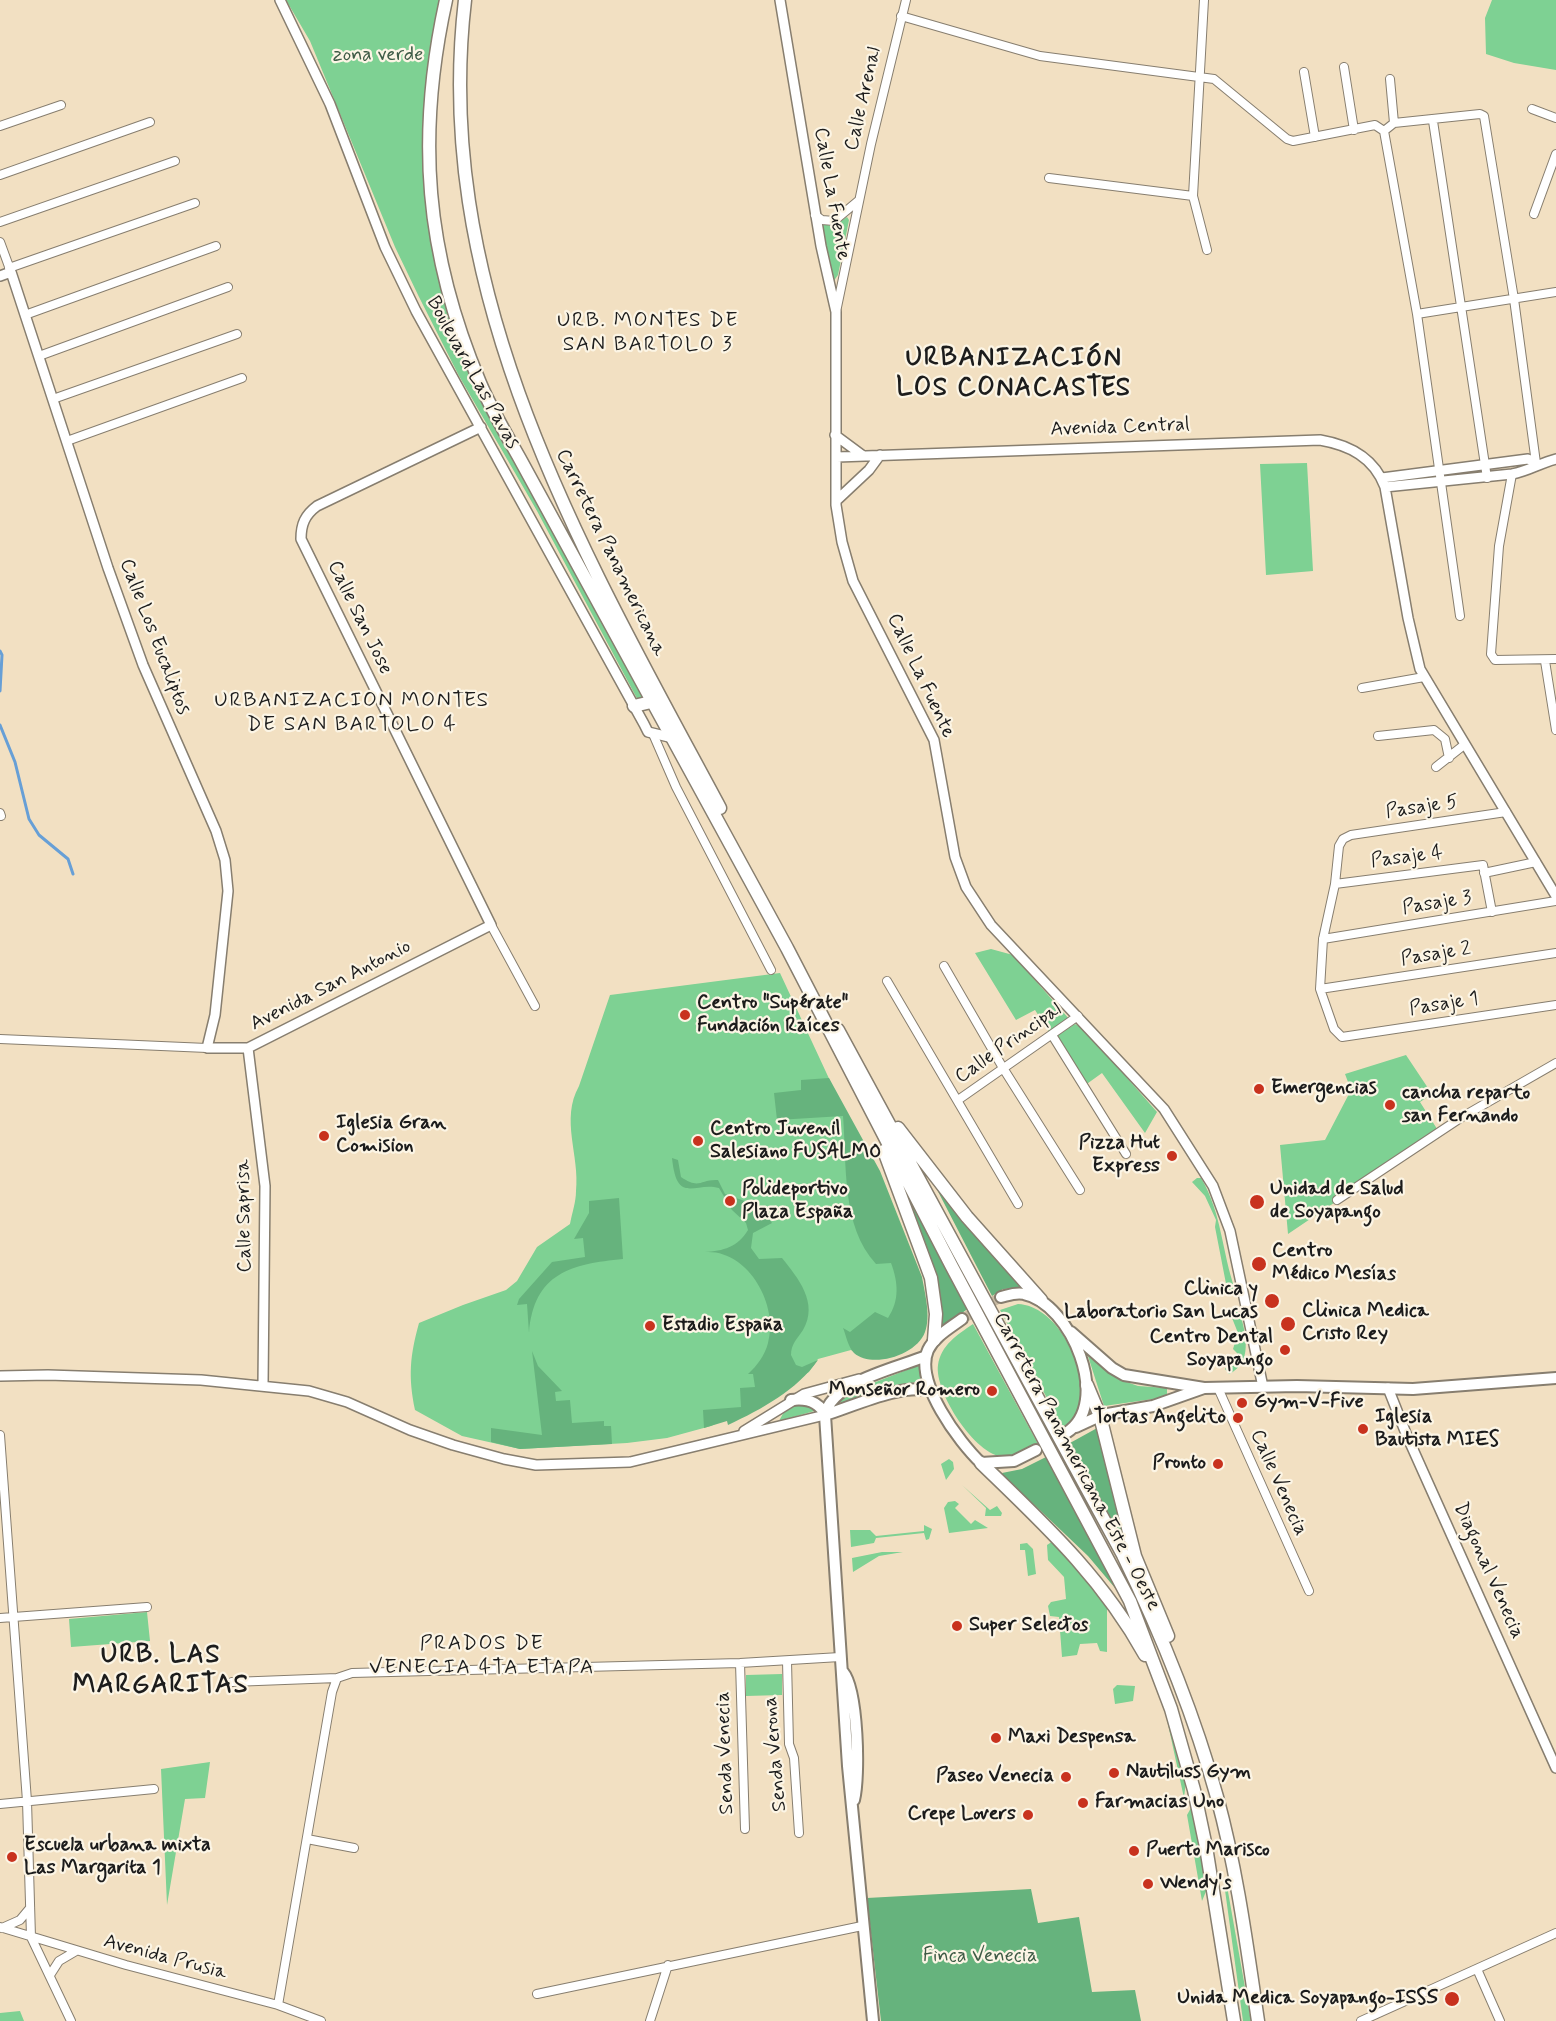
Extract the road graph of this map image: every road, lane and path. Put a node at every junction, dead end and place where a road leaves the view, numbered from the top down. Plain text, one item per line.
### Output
1 (280, 0) edge
2 (446, 0) edge
3 (465, 0) edge
4 (780, 0) edge
5 (906, 0) edge
6 (1204, 0) edge
7 (901, 16) junction
8 (1344, 67) dead end
9 (1304, 72) dead end
10 (1200, 79) junction
11 (1390, 79) dead end
12 (61, 105) dead end
13 (1532, 110) dead end
14 (1556, 118) edge
15 (1433, 121) junction
16 (150, 122) dead end
17 (1394, 123) junction
18 (0, 126) edge
19 (1354, 130) junction
20 (1384, 131) junction
21 (1315, 137) junction
22 (1556, 154) edge
23 (175, 161) dead end
24 (0, 175) edge
25 (1049, 178) dead end
26 (1193, 196) junction
27 (858, 201) junction
28 (195, 203) dead end
29 (815, 214) junction
30 (1534, 214) dead end
31 (0, 222) edge
32 (0, 242) edge
33 (216, 246) dead end
34 (1207, 250) dead end
35 (10, 270) junction
36 (0, 276) edge
37 (228, 287) dead end
38 (1556, 292) edge
39 (1514, 299) junction
40 (1462, 306) junction
41 (836, 312) junction
42 (1417, 314) junction
43 (25, 315) junction
44 (237, 334) dead end
45 (39, 356) junction
46 (242, 378) dead end
47 (53, 399) junction
48 (481, 427) junction
49 (835, 435) junction
50 (67, 441) junction
51 (862, 455) junction
52 (880, 455) junction
53 (837, 457) junction
54 (1556, 459) edge
55 (1536, 463) junction
56 (1485, 465) junction
57 (1512, 474) junction
58 (1441, 475) junction
59 (1487, 478) junction
60 (1383, 482) junction
61 (837, 500) junction
62 (1460, 616) dead end
63 (1556, 659) edge
64 (1545, 661) junction
65 (1424, 677) junction
66 (1362, 688) dead end
67 (651, 702) junction
68 (634, 706) junction
69 (1556, 730) edge
70 (653, 734) junction
71 (1378, 736) dead end
72 (669, 737) junction
73 (1464, 745) junction
74 (1449, 758) junction
75 (1436, 767) dead end
76 (1506, 812) junction
77 (1536, 862) junction
78 (1483, 869) junction
79 (1335, 884) junction
80 (1556, 896) edge
81 (1556, 901) edge
82 (1491, 912) junction
83 (491, 926) junction
84 (1323, 939) junction
85 (1556, 953) edge
86 (944, 966) dead end
87 (771, 970) dead end
88 (887, 981) dead end
89 (1320, 989) junction
90 (1556, 1005) edge
91 (535, 1006) dead end
92 (1078, 1016) junction
93 (1052, 1035) junction
94 (0, 1039) edge
95 (207, 1048) junction
96 (248, 1048) junction
97 (840, 1051) junction
98 (1556, 1063) edge
99 (1003, 1068) junction
100 (864, 1079) junction
101 (958, 1100) junction
102 (1126, 1154) dead end
103 (1080, 1190) dead end
104 (1337, 1200) dead end
105 (1018, 1204) dead end
106 (1002, 1297) tunnel mouth
107 (1041, 1300) junction
108 (962, 1319) tunnel mouth
109 (1071, 1332) junction
110 (934, 1340) junction
111 (926, 1356) junction
112 (876, 1374) junction
113 (0, 1376) edge
114 (1556, 1378) edge
115 (263, 1385) junction
116 (1087, 1385) junction
117 (1263, 1387) junction
118 (1204, 1388) junction
119 (1218, 1388) junction
120 (1388, 1389) junction
121 (932, 1391) junction
122 (791, 1400) junction
123 (825, 1415) junction
124 (1100, 1416) junction
125 (0, 1435) edge
126 (737, 1436) junction
127 (1036, 1450) dead end
128 (981, 1463) junction
129 (1309, 1591) dead end
130 (147, 1607) dead end
131 (13, 1617) junction
132 (0, 1618) edge
133 (840, 1657) junction
134 (787, 1661) junction
135 (740, 1663) junction
136 (841, 1670) junction
137 (337, 1678) junction
138 (232, 1682) dead end
139 (1171, 1709) junction
140 (844, 1717) junction
141 (1556, 1768) edge
142 (858, 1771) junction
143 (154, 1789) dead end
144 (1217, 1797) junction
145 (27, 1802) junction
146 (0, 1804) edge
147 (852, 1809) junction
148 (745, 1829) dead end
149 (799, 1833) dead end
150 (307, 1839) junction
151 (354, 1848) dead end
152 (30, 1908) junction
153 (862, 1926) junction
154 (1, 1928) edge
155 (1556, 1933) edge
156 (32, 1937) junction
157 (76, 1951) junction
158 (668, 1965) junction
159 (1477, 1969) junction
160 (50, 1975) junction
161 (537, 1994) dead end
162 (278, 2005) junction
163 (71, 2021) edge
164 (321, 2021) edge
165 (650, 2021) edge
166 (873, 2021) edge
167 (1236, 2021) edge
168 (1258, 2021) edge
169 (1361, 2021) edge
170 (1500, 2021) edge

1 - 48 street, Boulevard Las Pavas
2 - 67 highway, Carretera Panamericana
3 - 100 highway, Carretera Panamericana
4 - 29 street, Calle La Fuente
5 - 7 street, Calle Arenal
6 - 10 street
7 - 10 street
7 - 27 street, Calle Arenal
8 - 19 street
9 - 21 street
10 - 21 street
10 - 26 street
11 - 17 street
12 - 18 street
13 - 14 street
15 - 17 street
15 - 39 street
15 - 40 street
16 - 24 street
17 - 20 street
19 - 20 street
19 - 21 street
20 - 42 street
22 - 30 street
23 - 31 street
25 - 26 street
26 - 34 street
27 - 29 street
27 - 41 street, Calle Arenal
28 - 35 street
29 - 41 street, Calle La Fuente
32 - 35 street, Calle Los Eucaliptos
33 - 43 street
35 - 36 street
35 - 43 street, Calle Los Eucaliptos
37 - 45 street
38 - 39 street
39 - 40 street
39 - 55 street
40 - 42 street
40 - 56 street
41 - 49 street, Calle La Fuente
42 - 58 street
43 - 45 street, Calle Los Eucaliptos
44 - 47 street
45 - 47 street, Calle Los Eucaliptos
46 - 50 street
47 - 50 street, Calle Los Eucaliptos
48 - 68 street, Boulevard Las Pavas
48 - 83 street, Calle San Jose
49 - 51 street
49 - 53 street, Calle La Fuente
50 - 95 street, Calle Los Eucaliptos
51 - 52 street, Avenida Central
51 - 53 street, Avenida Central
52 - 60 street, Avenida Central
52 - 61 street
53 - 61 street, Calle La Fuente
54 - 55 street
55 - 56 street
55 - 57 street
56 - 58 street
56 - 59 street
57 - 59 street
57 - 64 street
58 - 59 street
58 - 60 street
58 - 62 street
60 - 65 street
61 - 92 street, Calle La Fuente
63 - 64 street
64 - 69 street
65 - 66 street
65 - 73 street
67 - 68 highway
67 - 72 highway, Carretera Panamericana
68 - 70 street, Boulevard Las Pavas
70 - 72 street
70 - 87 street
71 - 74 street
72 - 97 highway, Carretera Panamericana
73 - 74 street
73 - 76 street
74 - 75 street
76 - 77 street
76 - 79 street, Pasaje 5
77 - 78 street, Pasaje 4
77 - 80 street
78 - 79 street, Pasaje 4
78 - 82 street
79 - 84 street
81 - 82 street, Pasaje 3
82 - 84 street, Pasaje 3
83 - 91 street, Calle San Jose
83 - 96 street, Avenida San Antonio
84 - 89 street
85 - 89 street, Pasaje 2
86 - 99 street
88 - 101 street
89 - 90 street, Pasaje 1
92 - 93 street, Calle Principal
92 - 117 street, Calle La Fuente
93 - 99 street, Calle Principal
93 - 102 street
94 - 95 street, Avenida San Antonio
95 - 96 street, Avenida San Antonio
96 - 115 street, Calle Saprisa
97 - 110 highway
97 - 139 highway, Carretera Panamericana Este - Oeste
98 - 104 street
99 - 101 street, Calle Principal
99 - 103 street
100 - 107 highway
100 - 144 highway, Carretera Panamericana Este - Oeste
101 - 105 street
106 - 107 main road
107 - 109 main road
108 - 110 main road
109 - 116 main road
109 - 118 main road
110 - 111 main road
111 - 112 main road
111 - 121 main road
112 - 122 street
112 - 123 main road
113 - 115 street
114 - 120 main road
115 - 126 street
116 - 124 highway
116 - 124 main road
117 - 119 main road
117 - 120 main road
118 - 119 main road
118 - 124 main road
119 - 129 street, Calle Venecia
120 - 141 street, Diagonal Venecia
121 - 123 main road
121 - 128 main road
122 - 123 main road
122 - 126 street
123 - 126 street
123 - 133 main road
124 - 144 highway
125 - 131 street
127 - 128 main road
128 - 139 highway
130 - 131 street
131 - 132 street
131 - 145 street
133 - 134 street
133 - 136 main road
134 - 135 street
134 - 149 street, Senda Verona
135 - 137 street
135 - 148 street, Senda Venecia
136 - 140 main road
136 - 142 main road
137 - 138 street
137 - 150 street
139 - 167 highway, Carretera Panamericana Este - Oeste
140 - 142 main road
140 - 147 main road
142 - 147 main road
143 - 145 street
144 - 168 highway, Carretera Panamericana Este - Oeste
145 - 146 street
145 - 152 street
147 - 153 main road
150 - 151 street
150 - 162 street
152 - 154 street
152 - 156 street
153 - 158 street
153 - 166 main road
154 - 156 street, Avenida Prusia
155 - 159 street
156 - 157 street, Avenida Prusia
156 - 160 street
157 - 160 street
157 - 162 street, Avenida Prusia
158 - 161 street
158 - 165 street
159 - 169 street
159 - 170 street
160 - 163 street
162 - 164 street, Avenida Prusia

